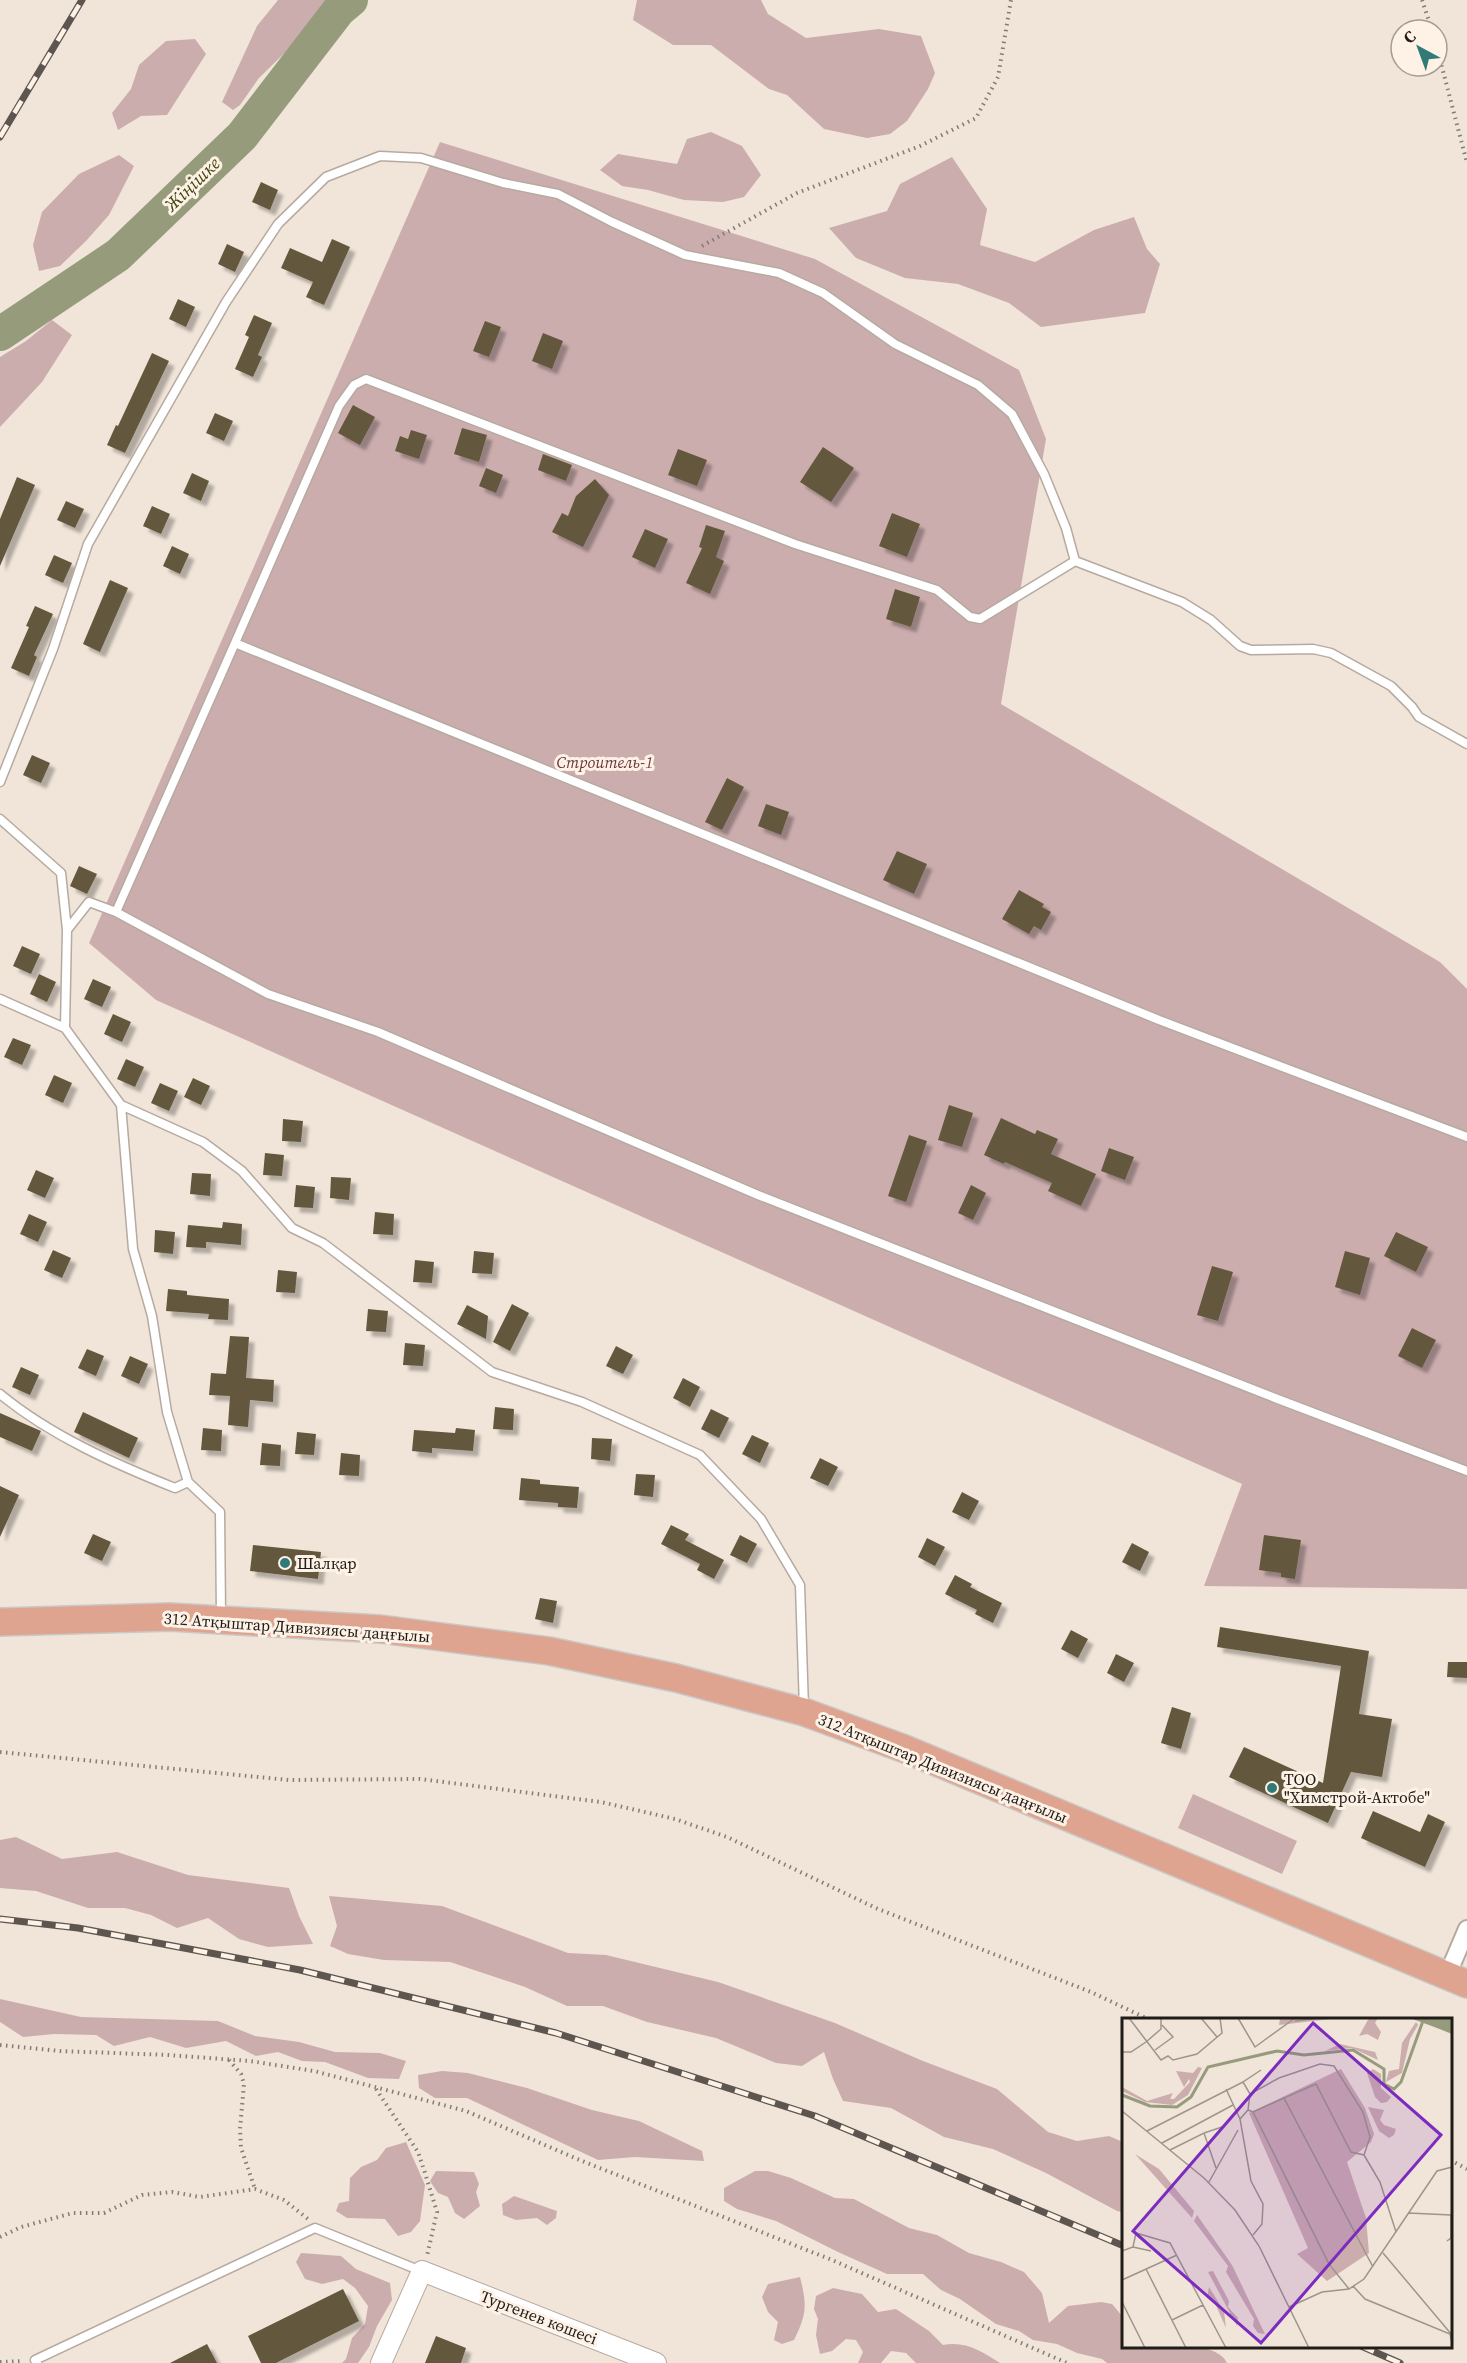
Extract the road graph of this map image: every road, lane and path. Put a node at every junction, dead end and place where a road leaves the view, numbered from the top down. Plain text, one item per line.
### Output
1 (1011, 0) edge
2 (1422, 0) edge
3 (1428, 18) edge
4 (1445, 78) edge
5 (1467, 163) edge
6 (685, 255) junction
7 (1075, 561) junction
8 (235, 643) junction
9 (1467, 744) edge
10 (0, 782) edge
11 (0, 819) edge
12 (116, 912) junction
13 (67, 930) junction
14 (0, 999) edge
15 (64, 1028) junction
16 (121, 1105) junction
17 (1467, 1137) edge
18 (0, 1394) edge
19 (1467, 1471) edge
20 (188, 1482) junction
21 (221, 1619) junction
22 (0, 1622) edge
23 (804, 1712) junction
24 (0, 1752) edge
25 (1467, 1929) edge
26 (1457, 1980) edge
27 (1148, 2018) edge
28 (0, 2045) edge
29 (229, 2060) junction
30 (375, 2088) junction
31 (1452, 2161) edge
32 (1467, 2169) edge
33 (255, 2189) junction
34 (315, 2228) junction
35 (0, 2237) edge
36 (422, 2271) junction
37 (36, 2361) edge
38 (0, 2362) edge
39 (381, 2363) edge
40 (656, 2363) edge
41 (1067, 2363) edge

1 - 6 path
2 - 3 path
4 - 5 path
6 - 7 lane
6 - 10 lane
7 - 8 lane
7 - 9 lane
8 - 12 lane
8 - 17 lane
11 - 13 lane
12 - 13 lane
12 - 19 lane
13 - 15 lane
14 - 15 lane
15 - 16 lane
16 - 20 lane
16 - 23 lane
18 - 20 lane
20 - 21 lane
21 - 22 highway, 312 Атқыштар Дивизиясы даңғылы
21 - 23 highway, 312 Атқыштар Дивизиясы даңғылы
23 - 26 highway, 312 Атқыштар Дивизиясы даңғылы
24 - 27 path
25 - 26 street
28 - 29 path
29 - 30 path
29 - 33 path
30 - 36 path
30 - 41 path
31 - 32 path
33 - 34 path
33 - 35 path
34 - 36 lane
34 - 37 lane
36 - 39 street
36 - 40 street, Тургенев көшесі
37 - 38 path

